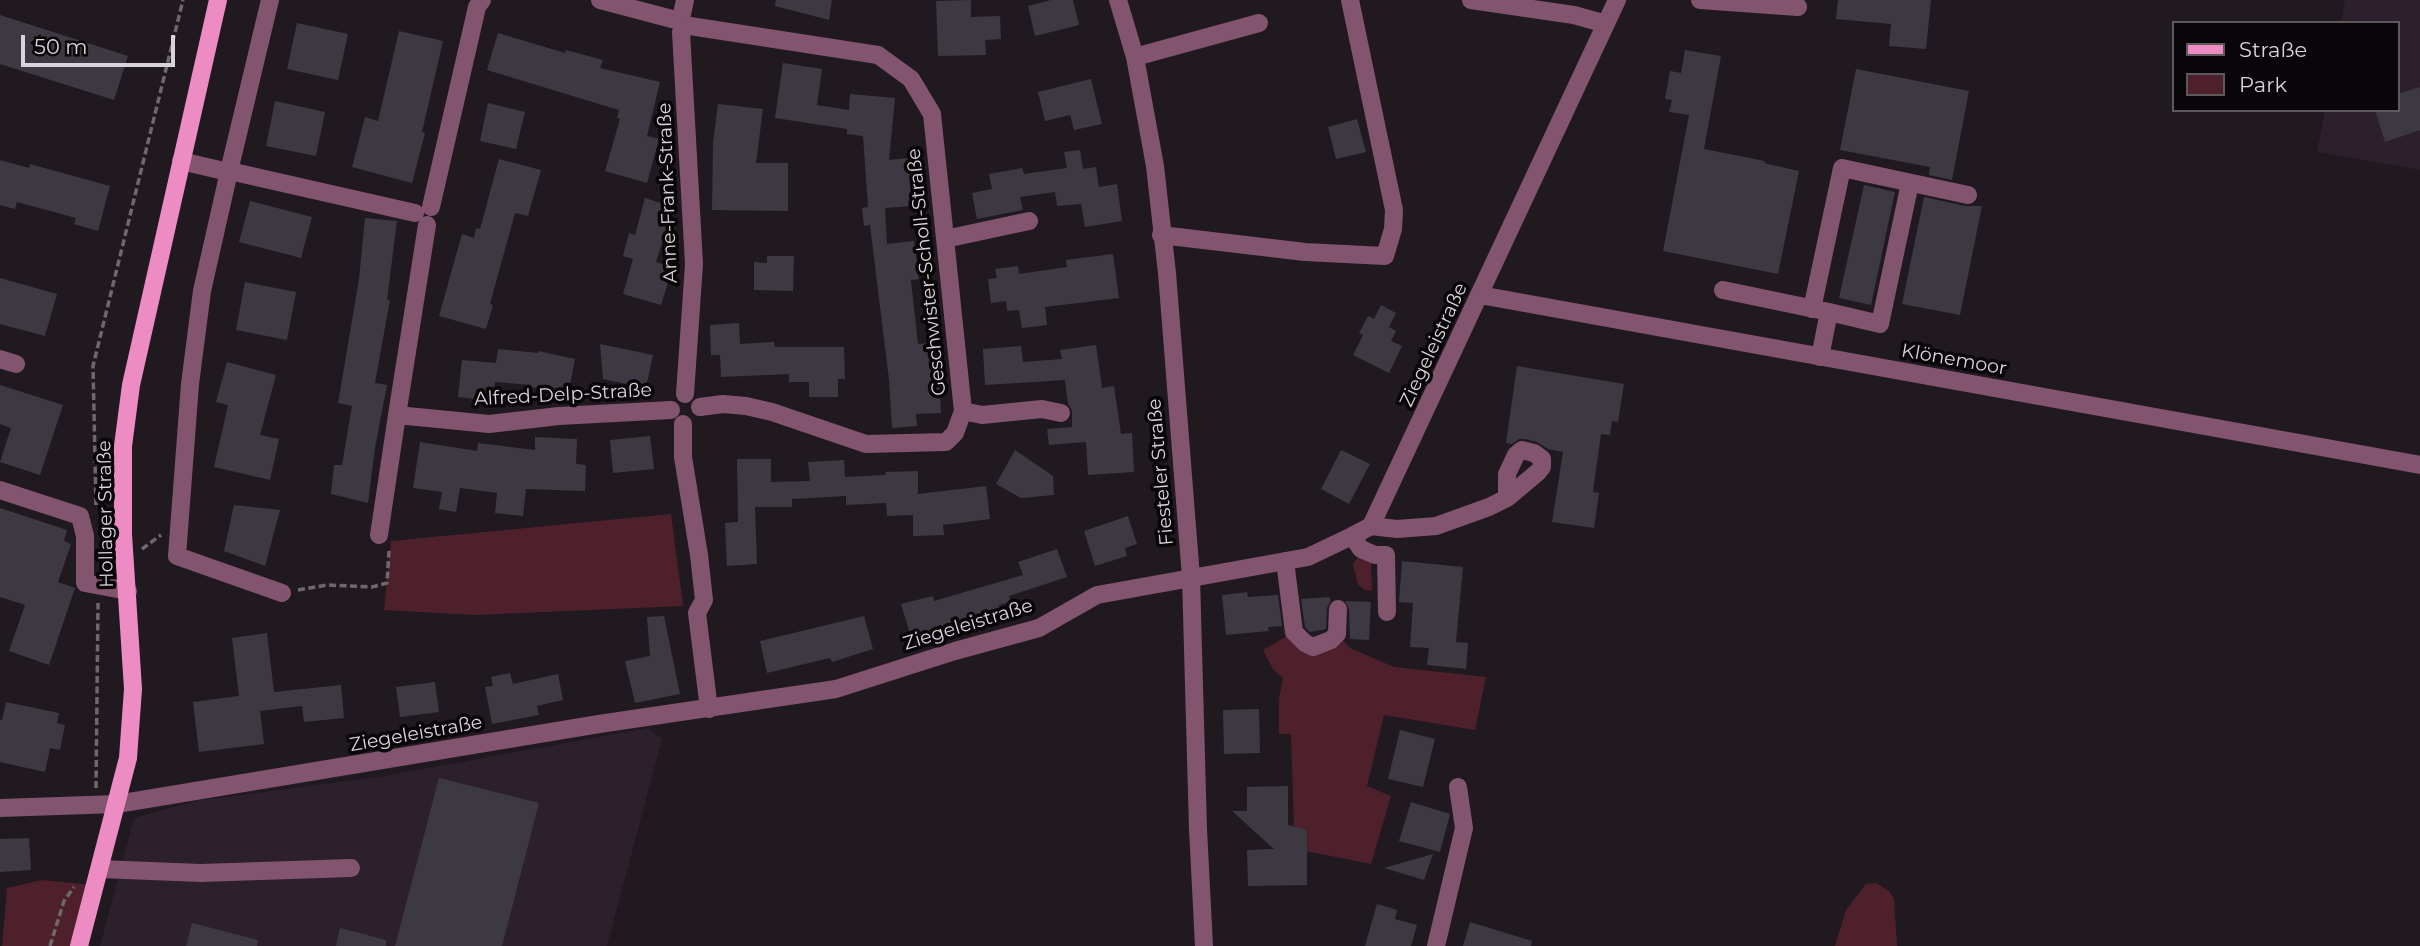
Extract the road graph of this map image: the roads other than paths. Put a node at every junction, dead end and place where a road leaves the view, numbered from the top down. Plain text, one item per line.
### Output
1 (218, 0) edge
2 (270, 0) edge
3 (482, 0) edge
4 (600, 0) edge
5 (1118, 0) edge
6 (1350, 0) edge
7 (1471, 0) edge
8 (1617, 0) edge
9 (1700, 0) edge
10 (1798, 7) dead end
11 (682, 18) edge
12 (1259, 23) dead end
13 (1606, 24) junction
14 (1135, 57) junction
15 (181, 161) junction
16 (229, 171) junction
17 (1910, 183) junction
18 (1968, 195) dead end
19 (425, 215) junction
20 (1029, 221) dead end
21 (1161, 235) junction
22 (945, 239) junction
23 (1723, 290) dead end
24 (1480, 295) junction
25 (1821, 311) junction
26 (1820, 357) junction
27 (685, 394) junction
28 (701, 407) junction
29 (671, 410) junction
30 (963, 411) junction
31 (1060, 413) dead end
32 (397, 415) junction
33 (683, 424) junction
34 (2420, 465) edge
35 (0, 491) edge
36 (1507, 498) dead end
37 (1371, 526) junction
38 (379, 535) road end
39 (1352, 536) junction
40 (1285, 561) junction
41 (1191, 577) junction
42 (128, 591) junction
43 (282, 593) road end
44 (1338, 609) dead end
45 (1387, 612) dead end
46 (709, 709) junction
47 (1458, 787) dead end
48 (117, 804) junction
49 (0, 808) edge
50 (351, 868) dead end
51 (100, 869) junction
52 (79, 946) edge
53 (1204, 946) edge
54 (1436, 946) edge

1 - 15 main road, Hollager Straße
2 - 16 street
3 - 19 street
4 - 11 street
5 - 14 street, Fiesteler Straße
6 - 21 street
7 - 13 street
8 - 13 street, Ziegeleistraße
9 - 10 street
11 - 22 street, Geschwister-Scholl-Straße
11 - 27 street, Anne-Frank-Straße
12 - 14 street
13 - 24 street, Ziegeleistraße
14 - 21 street, Fiesteler Straße
15 - 16 street
15 - 42 main road, Hollager Straße
16 - 19 street
16 - 43 street
17 - 18 street
17 - 25 street
17 - 25 street
19 - 32 street
20 - 22 street
21 - 41 street, Fiesteler Straße
22 - 30 street, Geschwister-Scholl-Straße
23 - 25 street
24 - 26 street, Klönemoor
24 - 37 street, Ziegeleistraße
25 - 26 street
26 - 34 street, Klönemoor
27 - 28 street
27 - 29 street
28 - 30 street, Geschwister-Scholl-Straße
28 - 33 street
29 - 32 street, Alfred-Delp-Straße
29 - 33 street
30 - 31 street
32 - 38 street
33 - 46 street
35 - 42 street
36 - 37 street
37 - 39 street, Ziegeleistraße
39 - 40 street, Ziegeleistraße
39 - 45 street
40 - 41 street, Ziegeleistraße
40 - 44 street
41 - 46 street, Ziegeleistraße
41 - 53 street, Fiesteler Straße
42 - 48 main road, Hollager Straße
46 - 48 street, Ziegeleistraße
47 - 54 street
48 - 49 street, Ziegeleistraße
48 - 51 main road, Hollager Straße
50 - 51 street
51 - 52 main road, Hollager Straße

